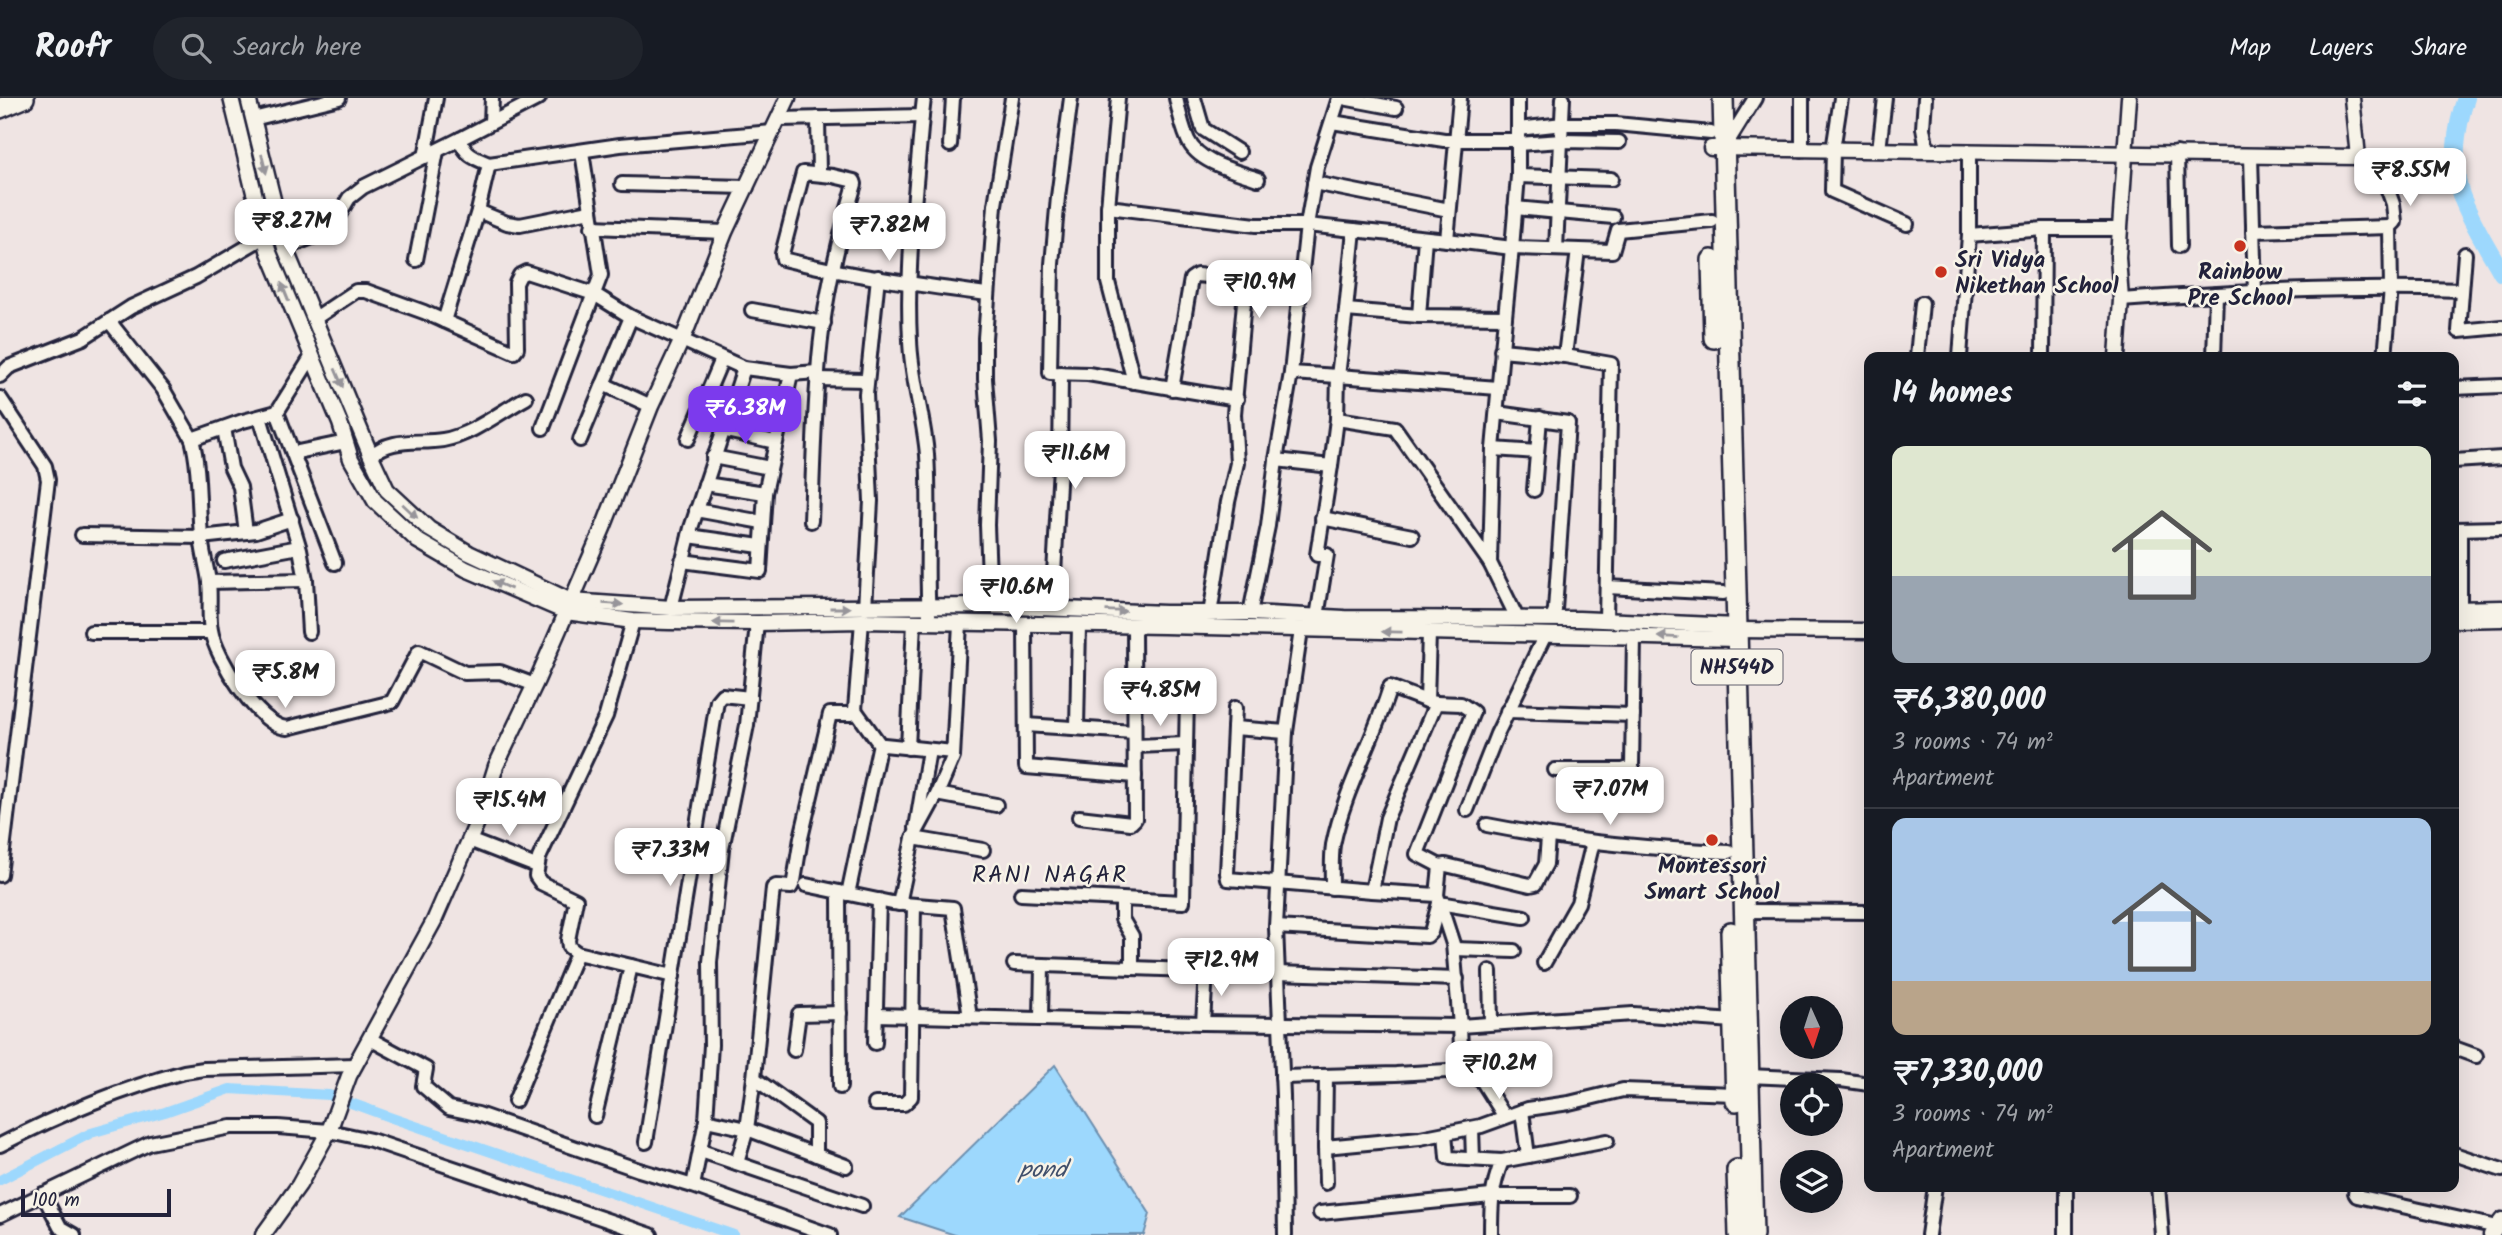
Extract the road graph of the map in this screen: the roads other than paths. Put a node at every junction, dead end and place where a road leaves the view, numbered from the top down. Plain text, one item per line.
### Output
1 (24, 98) edge
2 (231, 98) edge
3 (248, 98) edge
4 (339, 98) edge
5 (436, 98) edge
6 (492, 98) edge
7 (538, 98) edge
8 (788, 98) edge
9 (924, 98) edge
10 (953, 98) edge
11 (1012, 98) edge
12 (1071, 98) edge
13 (1118, 98) edge
14 (1176, 98) edge
15 (1194, 98) edge
16 (1341, 98) edge
17 (1460, 98) edge
18 (1518, 98) edge
19 (1563, 98) edge
20 (1710, 98) edge
21 (1723, 98) edge
22 (1755, 98) edge
23 (1802, 98) edge
24 (1841, 98) edge
25 (1885, 98) edge
26 (1925, 98) edge
27 (2129, 98) edge
28 (2352, 98) edge
29 (0, 108) edge
30 (1396, 108) dead end
31 (922, 116) junction
32 (818, 118) junction
33 (253, 119) junction
34 (491, 122) junction
35 (1332, 122) junction
36 (1563, 124) junction
37 (776, 125) junction
38 (1518, 138) junction
39 (460, 139) junction
40 (1454, 141) junction
41 (1562, 141) junction
42 (1619, 142) dead end
43 (1715, 143) junction
44 (950, 145) dead end
45 (1802, 150) junction
46 (1833, 150) junction
47 (1879, 150) junction
48 (1927, 150) junction
49 (1969, 151) junction
50 (582, 152) junction
51 (1238, 152) dead end
52 (2126, 152) junction
53 (2177, 153) junction
54 (431, 154) junction
55 (2251, 156) junction
56 (489, 164) junction
57 (819, 174) junction
58 (1518, 176) junction
59 (1561, 177) junction
60 (1611, 178) dead end
61 (1258, 179) dead end
62 (2385, 182) dead end
63 (1314, 183) junction
64 (622, 184) dead end
65 (747, 187) junction
66 (1108, 207) junction
67 (1515, 208) junction
68 (478, 211) junction
69 (590, 211) junction
70 (1449, 211) junction
71 (1559, 213) junction
72 (1613, 217) dead end
73 (1712, 221) junction
74 (1907, 224) dead end
75 (1307, 225) junction
76 (592, 227) junction
77 (2390, 227) junction
78 (2044, 229) junction
79 (2120, 229) junction
80 (1354, 230) junction
81 (2253, 231) junction
82 (725, 232) junction
83 (1969, 235) junction
84 (264, 237) junction
85 (1425, 238) junction
86 (1447, 240) junction
87 (2179, 246) dead end
88 (285, 248) junction
89 (1512, 248) junction
90 (1556, 249) junction
91 (1578, 250) junction
92 (2465, 254) dead end
93 (416, 260) dead end
94 (833, 270) junction
95 (878, 277) junction
96 (1246, 280) junction
97 (908, 283) junction
98 (1299, 285) junction
99 (2391, 288) junction
100 (2462, 290) junction
101 (987, 293) junction
102 (2255, 293) junction
103 (594, 294) junction
104 (2216, 294) junction
105 (2121, 300) junction
106 (1922, 303) dead end
107 (1720, 306) junction
108 (752, 310) dead end
109 (1346, 310) junction
110 (1419, 316) junction
111 (631, 317) junction
112 (1505, 317) junction
113 (314, 319) junction
114 (109, 321) junction
115 (444, 321) junction
116 (824, 323) junction
117 (2502, 327) edge
118 (682, 341) junction
119 (1502, 350) junction
120 (1917, 352) edge
121 (1960, 352) edge
122 (2043, 352) edge
123 (2117, 352) edge
124 (2214, 352) edge
125 (2385, 352) edge
126 (312, 356) junction
127 (1565, 356) junction
128 (722, 359) junction
129 (744, 368) junction
130 (1061, 373) junction
131 (1290, 373) junction
132 (791, 374) junction
133 (817, 375) junction
134 (0, 376) edge
135 (1338, 376) junction
136 (867, 380) junction
137 (1134, 382) junction
138 (603, 384) junction
139 (2502, 386) edge
140 (1498, 388) junction
141 (2459, 388) edge
142 (1172, 389) junction
143 (0, 398) edge
144 (526, 398) dead end
145 (1237, 399) junction
146 (650, 406) junction
147 (731, 406) junction
148 (277, 412) junction
149 (1497, 412) junction
150 (781, 415) junction
151 (260, 417) junction
152 (1540, 418) junction
153 (1337, 419) junction
154 (224, 428) junction
155 (543, 428) dead end
156 (722, 430) junction
157 (192, 439) junction
158 (688, 439) dead end
159 (580, 440) dead end
160 (346, 442) junction
161 (775, 442) junction
162 (1493, 449) junction
163 (1537, 452) junction
164 (293, 453) junction
165 (371, 456) junction
166 (713, 457) junction
167 (2502, 458) edge
168 (1276, 460) junction
169 (2459, 461) edge
170 (1331, 466) junction
171 (769, 468) junction
172 (705, 484) junction
173 (1534, 490) dead end
174 (765, 493) junction
175 (696, 510) junction
176 (1322, 518) junction
177 (292, 519) junction
178 (811, 521) dead end
179 (762, 522) junction
180 (2502, 528) edge
181 (2459, 529) edge
182 (246, 532) junction
183 (82, 535) dead end
184 (689, 536) junction
185 (1412, 536) dead end
186 (201, 537) junction
187 (760, 546) junction
188 (299, 547) junction
189 (224, 561) dead end
190 (682, 561) junction
191 (335, 563) dead end
192 (1490, 563) junction
193 (306, 580) junction
194 (209, 582) junction
195 (1607, 587) junction
196 (1723, 593) junction
197 (990, 606) junction
198 (569, 607) junction
199 (928, 607) junction
200 (671, 608) junction
201 (2502, 608) edge
202 (1052, 609) junction
203 (2459, 612) edge
204 (1250, 613) junction
205 (2459, 613) edge
206 (863, 614) junction
207 (1210, 614) junction
208 (1317, 617) junction
209 (1517, 618) junction
210 (1552, 618) junction
211 (2502, 619) edge
212 (1606, 620) junction
213 (633, 621) junction
214 (922, 622) junction
215 (757, 623) junction
216 (960, 623) junction
217 (1025, 624) junction
218 (1079, 625) junction
219 (1134, 626) junction
220 (1301, 630) junction
221 (1864, 630) edge
222 (91, 632) dead end
223 (211, 632) junction
224 (309, 632) dead end
225 (1731, 632) junction
226 (1429, 633) junction
227 (1545, 635) junction
228 (1634, 636) junction
229 (535, 685) junction
230 (1187, 696) dead end
231 (750, 698) junction
232 (1432, 702) junction
233 (1235, 708) dead end
234 (855, 710) junction
235 (1507, 711) junction
236 (1633, 715) junction
237 (1026, 725) junction
238 (1234, 728) junction
239 (1077, 729) junction
240 (1135, 732) junction
241 (1286, 732) junction
242 (1186, 744) junction
243 (881, 746) junction
244 (1135, 746) junction
245 (908, 748) junction
246 (929, 750) junction
247 (953, 752) junction
248 (1555, 771) dead end
249 (1135, 776) junction
250 (937, 794) junction
251 (996, 805) dead end
252 (1467, 810) dead end
253 (1079, 817) dead end
254 (1488, 825) dead end
255 (914, 835) junction
256 (1548, 837) junction
257 (469, 840) junction
258 (1593, 842) junction
259 (982, 850) dead end
260 (1729, 852) junction
261 (536, 866) junction
262 (1440, 866) junction
263 (0, 874) edge
264 (1278, 884) junction
265 (806, 885) dead end
266 (1332, 888) junction
267 (1372, 891) junction
268 (843, 893) junction
269 (1021, 894) dead end
270 (1438, 899) junction
271 (879, 900) junction
272 (1122, 900) junction
273 (899, 904) junction
274 (914, 905) junction
275 (1743, 911) junction
276 (1864, 912) edge
277 (1524, 918) dead end
278 (1276, 927) junction
279 (1454, 949) junction
280 (1514, 951) dead end
281 (577, 953) junction
282 (1544, 963) dead end
283 (1014, 964) dead end
284 (1042, 965) junction
285 (631, 966) junction
286 (1132, 968) junction
287 (1206, 971) junction
288 (1490, 971) dead end
289 (1278, 973) junction
290 (673, 976) junction
291 (1457, 979) junction
292 (840, 1013) junction
293 (876, 1014) junction
294 (912, 1015) junction
295 (970, 1017) junction
296 (1041, 1017) junction
297 (1734, 1021) junction
298 (1203, 1023) junction
299 (1491, 1023) junction
300 (1280, 1024) junction
301 (1460, 1026) junction
302 (370, 1039) junction
303 (875, 1043) dead end
304 (794, 1050) dead end
305 (2459, 1050) edge
306 (2476, 1056) dead end
307 (1462, 1070) junction
308 (352, 1071) junction
309 (1326, 1076) junction
310 (1748, 1076) junction
311 (1282, 1077) junction
312 (754, 1078) junction
313 (1864, 1083) edge
314 (840, 1087) dead end
315 (1735, 1094) junction
316 (516, 1101) dead end
317 (875, 1104) dead end
318 (1522, 1111) junction
319 (595, 1116) dead end
320 (1505, 1117) junction
321 (706, 1120) junction
322 (1472, 1128) junction
323 (747, 1129) junction
324 (329, 1131) junction
325 (1445, 1133) junction
326 (1607, 1141) dead end
327 (646, 1142) dead end
328 (0, 1145) edge
329 (1325, 1147) junction
330 (701, 1151) junction
331 (817, 1155) junction
332 (1528, 1156) junction
333 (2459, 1156) edge
334 (1473, 1159) junction
335 (1502, 1161) junction
336 (737, 1163) junction
337 (846, 1166) dead end
338 (2502, 1170) edge
339 (1326, 1183) dead end
340 (693, 1186) junction
341 (1934, 1192) edge
342 (2066, 1192) edge
343 (2158, 1192) edge
344 (2356, 1192) edge
345 (43, 1194) junction
346 (1491, 1196) junction
347 (1570, 1196) dead end
348 (862, 1206) dead end
349 (1320, 1213) dead end
350 (0, 1215) edge
351 (2497, 1227) edge
352 (74, 1235) edge
353 (263, 1235) edge
354 (651, 1235) edge
355 (830, 1235) edge
356 (1284, 1235) edge
357 (1491, 1235) edge
358 (1739, 1235) edge
359 (1754, 1235) edge
360 (1928, 1235) edge
361 (2066, 1235) edge
362 (2162, 1235) edge

1 - 29 highway
2 - 84 street
3 - 33 street
4 - 33 street
5 - 54 street
6 - 34 street
7 - 34 street
8 - 37 street
9 - 31 street
10 - 44 street
11 - 101 street
12 - 130 street
13 - 66 street
14 - 61 street
15 - 51 street
16 - 30 street
16 - 35 street
17 - 40 street
18 - 38 street
19 - 36 street
20 - 43 highway, NH544D
21 - 43 highway, NH544D
22 - 43 street
23 - 45 street
24 - 46 street
25 - 47 street
26 - 48 street
27 - 52 street
28 - 55 street
31 - 32 street
31 - 97 street
32 - 37 street
32 - 57 street
33 -> 88 street
34 - 39 street
35 - 40 street
35 - 63 street
36 - 38 street
36 - 41 street
36 - 43 street
37 - 50 street
37 - 65 street
38 - 40 street
38 - 41 street
38 - 58 street
39 - 54 street
39 - 56 street
40 - 70 street
41 - 42 street
41 - 59 street
43 - 45 street
43 - 73 highway, NH544D
43 - 107 highway, NH544D
45 - 46 street
46 - 47 street
46 - 74 street
47 - 48 street
48 - 49 street
49 - 52 street
49 - 83 street
50 - 56 street
50 - 69 street
52 - 53 street
52 - 79 street
53 - 55 street
53 - 87 street
54 - 88 street
54 - 93 street
55 - 81 street
56 - 68 street
57 - 94 street
57 - 94 street
58 - 59 street
58 - 67 street
59 - 60 street
59 - 71 street
62 - 77 street
63 - 70 street
63 - 75 street
64 - 65 street
65 - 82 street
66 - 75 street
66 - 137 street
67 - 71 street
67 - 89 street
68 - 69 street
68 - 115 street
69 - 76 street
70 - 86 street
71 - 72 street
71 - 90 street
73 - 91 street
73 - 107 highway, NH544D
75 - 80 street
75 - 98 street
76 - 82 street
76 - 103 street
77 - 81 street
77 - 99 street
78 - 79 street
78 - 83 street
78 - 122 street
79 - 105 street
80 - 85 street
80 - 109 street
81 - 102 street
82 - 118 street
83 - 121 street
84 - 114 street
126 -> 84 street
85 - 86 street
85 - 110 street
86 - 89 street
88 - 113 street
89 - 90 street
89 - 112 street
90 - 91 street
91 - 127 street
92 - 100 street
94 - 95 street
94 - 116 street
95 - 97 street
95 - 136 street
96 - 98 street
96 - 142 street
96 - 145 street
97 - 101 street
97 - 199 street
98 - 131 street
99 - 100 street
99 - 102 street
99 - 125 street
100 - 117 street
101 - 197 street
102 - 104 street
103 - 111 street
103 - 115 street
103 - 155 street
104 - 105 street
104 - 124 street
105 - 123 street
106 - 120 street
107 - 196 highway, NH544D
107 - 225 highway, NH544D
108 - 116 street
109 - 110 street
109 - 135 street
110 - 112 street
111 - 118 street
111 - 138 street
112 - 119 street
113 - 115 street
113 -> 165 street
114 - 134 street
114 - 157 street
116 - 133 street
118 - 128 street
118 - 146 street
119 - 127 street
119 - 140 street
126 - 148 street
126 - 160 street
127 - 195 street
128 - 129 street
128 - 158 street
129 - 132 street
129 - 147 street
130 - 137 street
130 - 202 street
131 - 135 street
131 - 168 street
132 - 133 street
132 - 150 street
133 - 136 street
133 - 178 street
135 - 140 street
135 - 153 street
136 - 206 street
137 - 142 street
138 - 146 street
138 - 159 street
139 - 141 street
140 - 149 street
142 - 145 street
143 - 263 street
144 - 165 street
145 - 207 street
146 - 198 street
147 - 150 street
147 - 156 street
148 - 151 street
148 - 164 street
149 - 152 street
149 - 162 street
150 - 161 street
151 - 154 street
151 - 177 street
152 - 163 street
152 - 210 street
153 - 170 street
153 - 192 street
154 - 157 street
154 - 182 street
156 - 161 street
156 - 166 street
157 - 186 street
160 - 164 street
198 -> 160 street
161 - 171 street
162 - 163 street
162 - 192 street
163 - 173 street
164 - 191 street
165 -> 198 street
166 - 171 street
166 - 172 street
167 - 169 street
168 - 170 street
168 - 204 street
170 - 176 street
171 - 174 street
172 - 174 street
172 - 175 street
174 - 179 street
175 - 179 street
175 - 184 street
176 - 185 street
176 - 208 street
177 - 182 street
177 - 188 street
179 - 187 street
180 - 181 street
182 - 186 street
183 - 186 street
184 - 187 street
184 - 190 street
186 - 194 street
187 - 190 street
188 - 189 street
188 - 193 street
190 - 200 street
192 - 209 street
193 - 194 street
193 - 224 street
194 - 223 street
195 - 196 street
195 - 212 street
196 - 225 highway, NH544D
197 - 199 street
197 - 202 street
198 -> 200 street
198 - 213 street
198 - 229 street
199 - 206 street
199 - 214 street
200 -> 206 street
201 - 203 street
202 -> 207 street
204 - 207 street
204 - 208 street
205 - 211 street
206 - 214 street
206 - 215 street
206 - 234 street
208 - 209 street
209 - 210 street
210 - 212 street
212 - 225 street
215 -> 213 street
213 - 261 street
214 - 216 street
214 - 245 street
215 - 231 street
216 - 217 street
216 - 247 street
217 - 218 street
217 - 237 street
218 - 219 street
218 - 239 street
219 - 220 street
219 - 240 street
226 -> 220 street
220 - 241 street
221 - 225 street
222 - 223 street
223 - 229 street
225 -> 228 street
225 - 260 highway, NH544D
225 - 275 highway, NH544D
226 - 227 street
226 - 232 street
227 - 228 street
227 - 235 street
228 - 236 street
229 - 257 street
230 - 242 street
231 - 290 street
231 - 321 street
232 - 262 street
232 - 266 street
232 - 267 street
233 - 238 street
234 - 243 street
234 - 312 street
235 - 236 street
235 - 252 street
236 - 248 street
237 - 239 street
237 - 249 street
238 - 241 street
238 - 264 street
239 - 240 street
240 - 244 street
241 - 264 street
242 - 244 street
242 - 272 street
243 - 245 street
243 - 268 street
244 - 249 street
245 - 246 street
246 - 247 street
246 - 255 street
247 - 250 street
249 - 253 street
250 - 251 street
250 - 255 street
254 - 256 street
255 - 259 street
255 - 273 street
256 - 258 street
256 - 262 street
257 - 261 street
257 - 302 street
258 - 260 street
258 - 282 street
260 - 297 highway, NH544D
261 - 281 street
262 - 270 street
264 - 266 street
264 - 278 street
265 - 268 street
266 - 267 street
267 - 270 street
268 - 271 street
268 - 292 street
269 - 272 street
270 - 277 street
270 - 278 street
270 - 279 street
271 - 273 street
271 - 293 street
272 - 286 street
273 - 274 street
274 - 294 street
274 - 295 street
275 - 276 street
275 - 310 highway, NH544D
278 - 289 street
279 - 280 street
279 - 291 street
281 - 285 street
281 - 316 street
283 - 284 street
284 - 286 street
284 - 296 street
285 - 290 street
285 - 319 street
286 - 287 street
287 - 289 street
287 - 298 street
288 - 299 street
289 - 291 street
289 - 300 street
290 - 327 street
291 - 301 street
292 - 304 street
292 - 314 street
293 - 294 street
293 - 303 street
294 - 295 street
294 - 317 street
295 - 296 street
296 - 298 street
297 - 299 street
297 - 315 highway, NH544D
298 - 300 street
299 - 301 street
300 - 301 street
300 - 311 street
301 - 307 street
302 - 308 street
302 - 340 street
305 - 306 street
307 - 309 street
307 - 320 street
308 - 324 street
308 - 328 street
309 - 311 street
309 - 329 street
310 - 313 street
310 - 359 highway, NH544D
311 - 356 street
312 - 323 street
312 - 331 street
315 - 318 street
315 - 358 highway, NH544D
318 - 320 street
318 - 332 street
320 - 322 street
321 - 323 street
321 - 330 street
322 - 325 street
322 - 334 street
323 - 331 street
323 - 336 street
324 - 345 street
324 - 353 street
324 - 354 street
325 - 329 street
325 - 334 street
326 - 332 street
329 - 339 street
330 - 336 street
330 - 340 street
331 - 337 street
332 - 335 street
333 - 338 street
334 - 335 street
335 - 346 street
336 - 348 street
340 - 355 street
341 - 360 street
342 - 361 street
343 - 362 street
344 - 351 street
345 - 350 street
345 - 352 street
346 - 347 street
346 - 349 street
346 - 357 street

